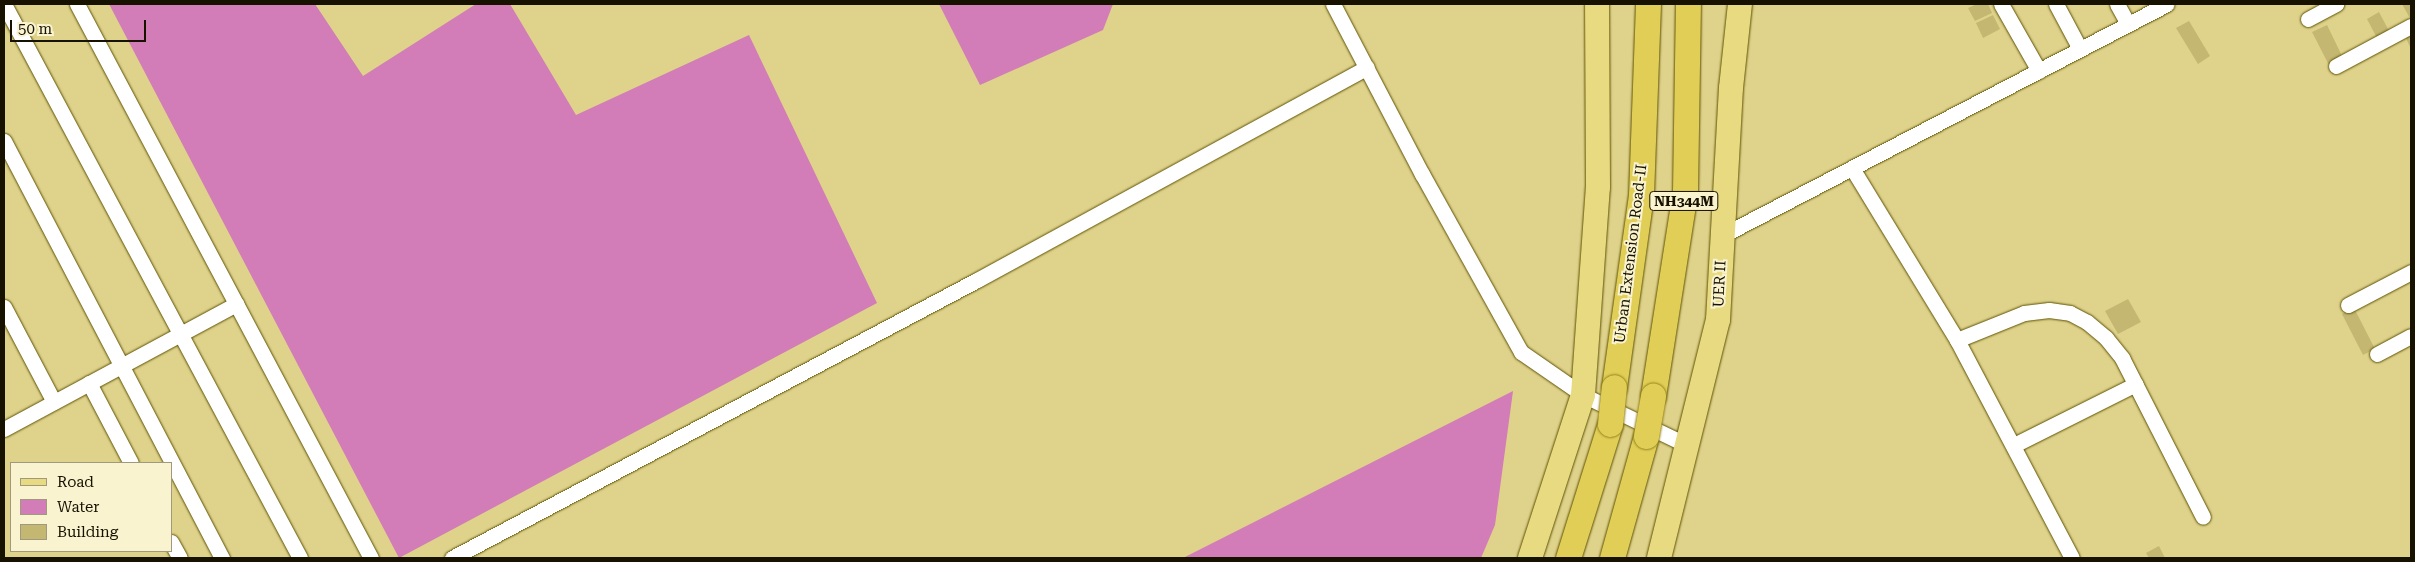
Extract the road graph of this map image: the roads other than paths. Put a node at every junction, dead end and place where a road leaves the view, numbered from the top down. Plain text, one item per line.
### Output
1 (4, 4) edge
2 (78, 4) edge
3 (1333, 4) edge
4 (1597, 4) edge
5 (1648, 4) edge
6 (1688, 4) edge
7 (1740, 4) edge
8 (2001, 4) edge
9 (2056, 4) edge
10 (2117, 4) edge
11 (2167, 4) edge
12 (2336, 4) edge
13 (2308, 19) dead end
14 (2128, 24) junction
15 (2411, 26) edge
16 (2080, 49) junction
17 (2336, 66) dead end
18 (1367, 67) junction
19 (2039, 71) junction
20 (4, 141) edge
21 (1852, 168) junction
22 (1723, 235) junction
23 (2411, 272) edge
24 (236, 304) junction
25 (2348, 305) dead end
26 (4, 307) edge
27 (181, 333) junction
28 (2411, 336) edge
29 (1957, 340) junction
30 (2377, 354) dead end
31 (122, 366) junction
32 (89, 383) junction
33 (2136, 384) junction
34 (1583, 395) junction
35 (54, 402) junction
36 (1612, 407) junction
37 (4, 429) edge
38 (1647, 432) junction
39 (1687, 445) junction
40 (2014, 445) junction
41 (130, 462) edge
42 (2203, 517) dead end
43 (172, 544) edge
44 (180, 558) edge
45 (222, 558) edge
46 (300, 558) edge
47 (371, 558) edge
48 (452, 558) edge
49 (1530, 558) edge
50 (1568, 558) edge
51 (1612, 558) edge
52 (1659, 558) edge
53 (2072, 558) edge

1 - 27 street
2 - 24 street
3 - 18 street
4 - 34 main road
5 - 36 highway, Urban Extension Road-II / NH344M
6 - 38 highway, NH344M, bridge
7 - 22 main road, UER II
8 - 19 street
9 - 16 street
10 - 14 street
11 - 14 street
12 - 13 street
14 - 16 street
15 - 17 street
16 - 19 street
18 - 34 street
18 - 48 street
19 - 21 street
20 - 31 street
21 - 22 street
21 - 29 street
22 - 39 main road, UER II
23 - 25 street
24 - 27 street
24 - 47 street
26 - 35 street
27 - 31 street
27 - 46 street
28 - 30 street
29 - 33 street
29 - 40 street
31 - 32 street
31 - 45 street
32 - 35 street
32 - 41 street
33 - 40 street
33 - 42 street
34 - 36 street
34 - 49 main road
35 - 37 street
36 - 38 street
36 - 50 highway, Urban Extension Road-II / NH344M
38 - 39 street
38 - 51 highway, NH344M
39 - 52 main road, UER II
40 - 53 street
43 - 44 street

